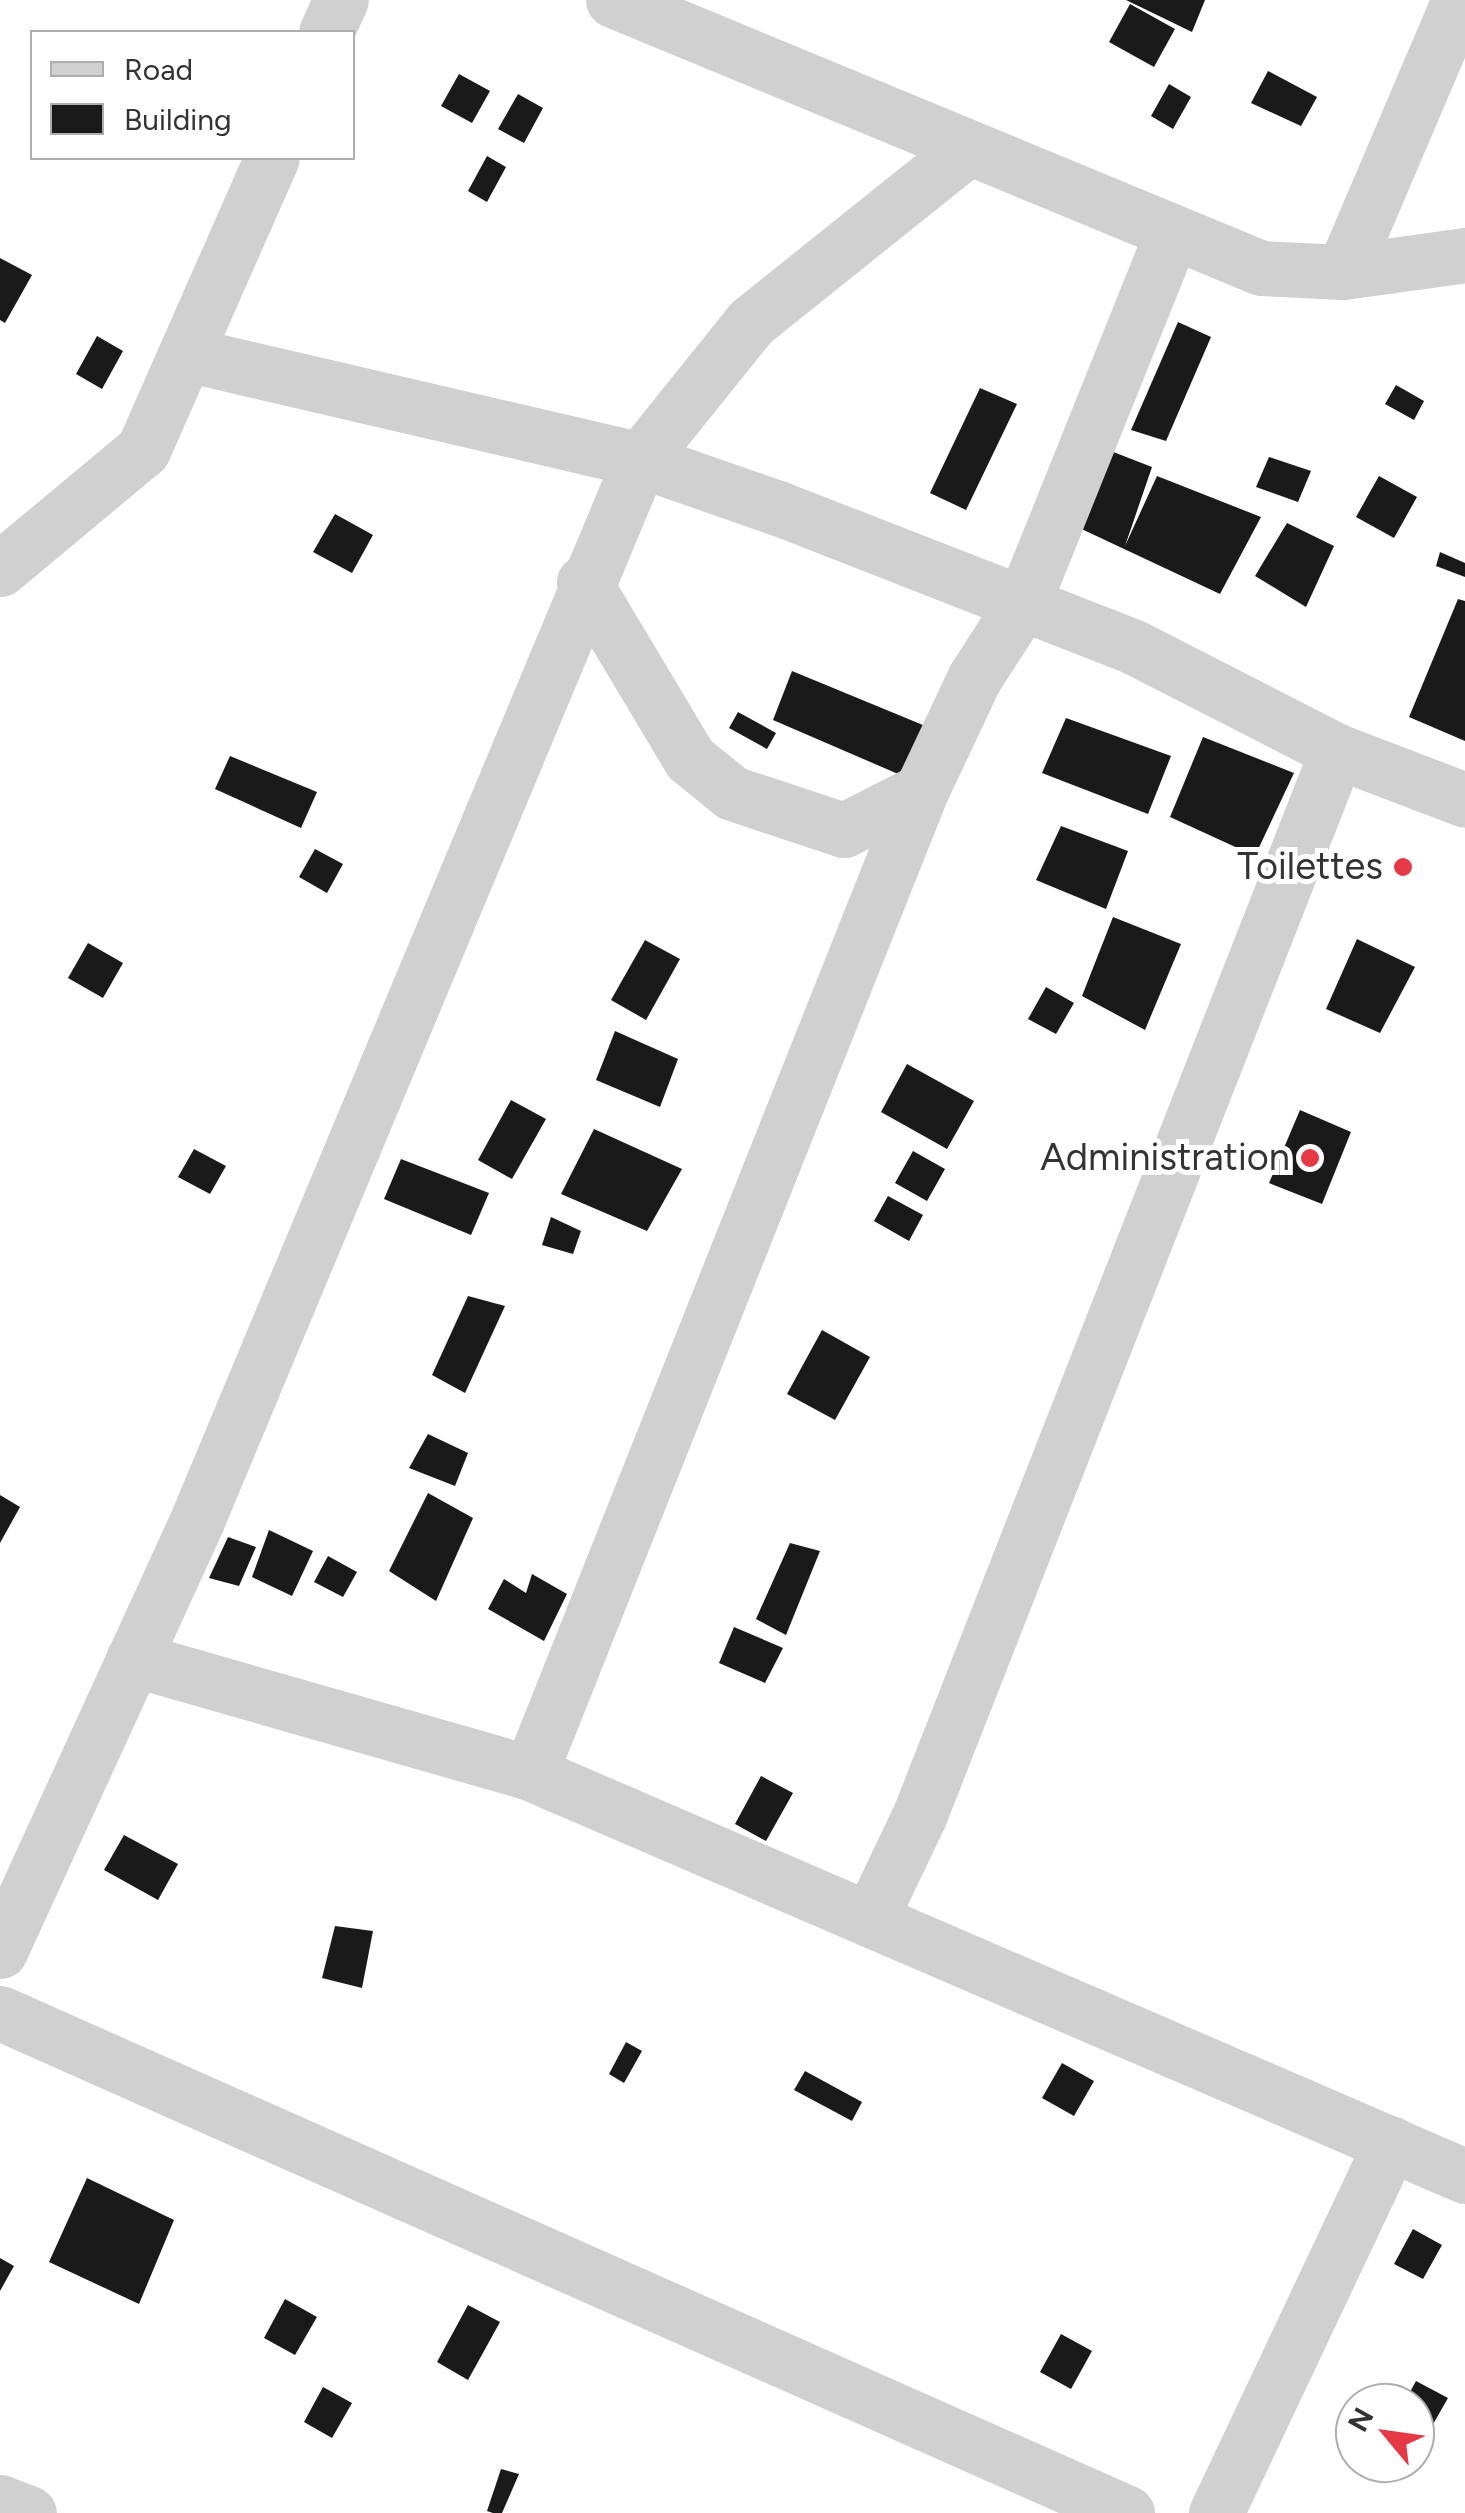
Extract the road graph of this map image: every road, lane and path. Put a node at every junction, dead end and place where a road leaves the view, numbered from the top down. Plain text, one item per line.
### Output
1 (341, 0) edge
2 (613, 0) edge
3 (1460, 0) edge
4 (327, 30) edge
5 (968, 148) junction
6 (271, 160) edge
7 (1171, 235) junction
8 (1465, 255) edge
9 (1343, 272) junction
10 (186, 354) junction
11 (640, 460) junction
12 (0, 569) edge
13 (584, 582) junction
14 (1024, 602) junction
15 (1338, 751) junction
16 (922, 791) junction
17 (1465, 800) edge
18 (133, 1659) junction
19 (530, 1773) junction
20 (870, 1919) junction
21 (0, 1951) edge
22 (0, 2014) edge
23 (1390, 2144) junction
24 (1465, 2176) edge
25 (0, 2502) edge
26 (29, 2513) edge
27 (1127, 2513) edge
28 (1216, 2513) edge

1 - 4 street
2 - 5 street
3 - 9 street
5 - 7 street
5 - 11 street
6 - 10 street
7 - 9 street
7 - 14 street
8 - 9 street
10 - 11 street
10 - 12 street
11 - 13 street
11 - 14 street
13 - 16 street
13 - 18 street
14 - 15 street
14 - 16 street
15 - 17 street
15 - 20 street
16 - 19 street
18 - 19 street
18 - 21 street
19 - 20 street
20 - 23 street
22 - 27 street
23 - 24 street
23 - 28 street
25 - 26 street

